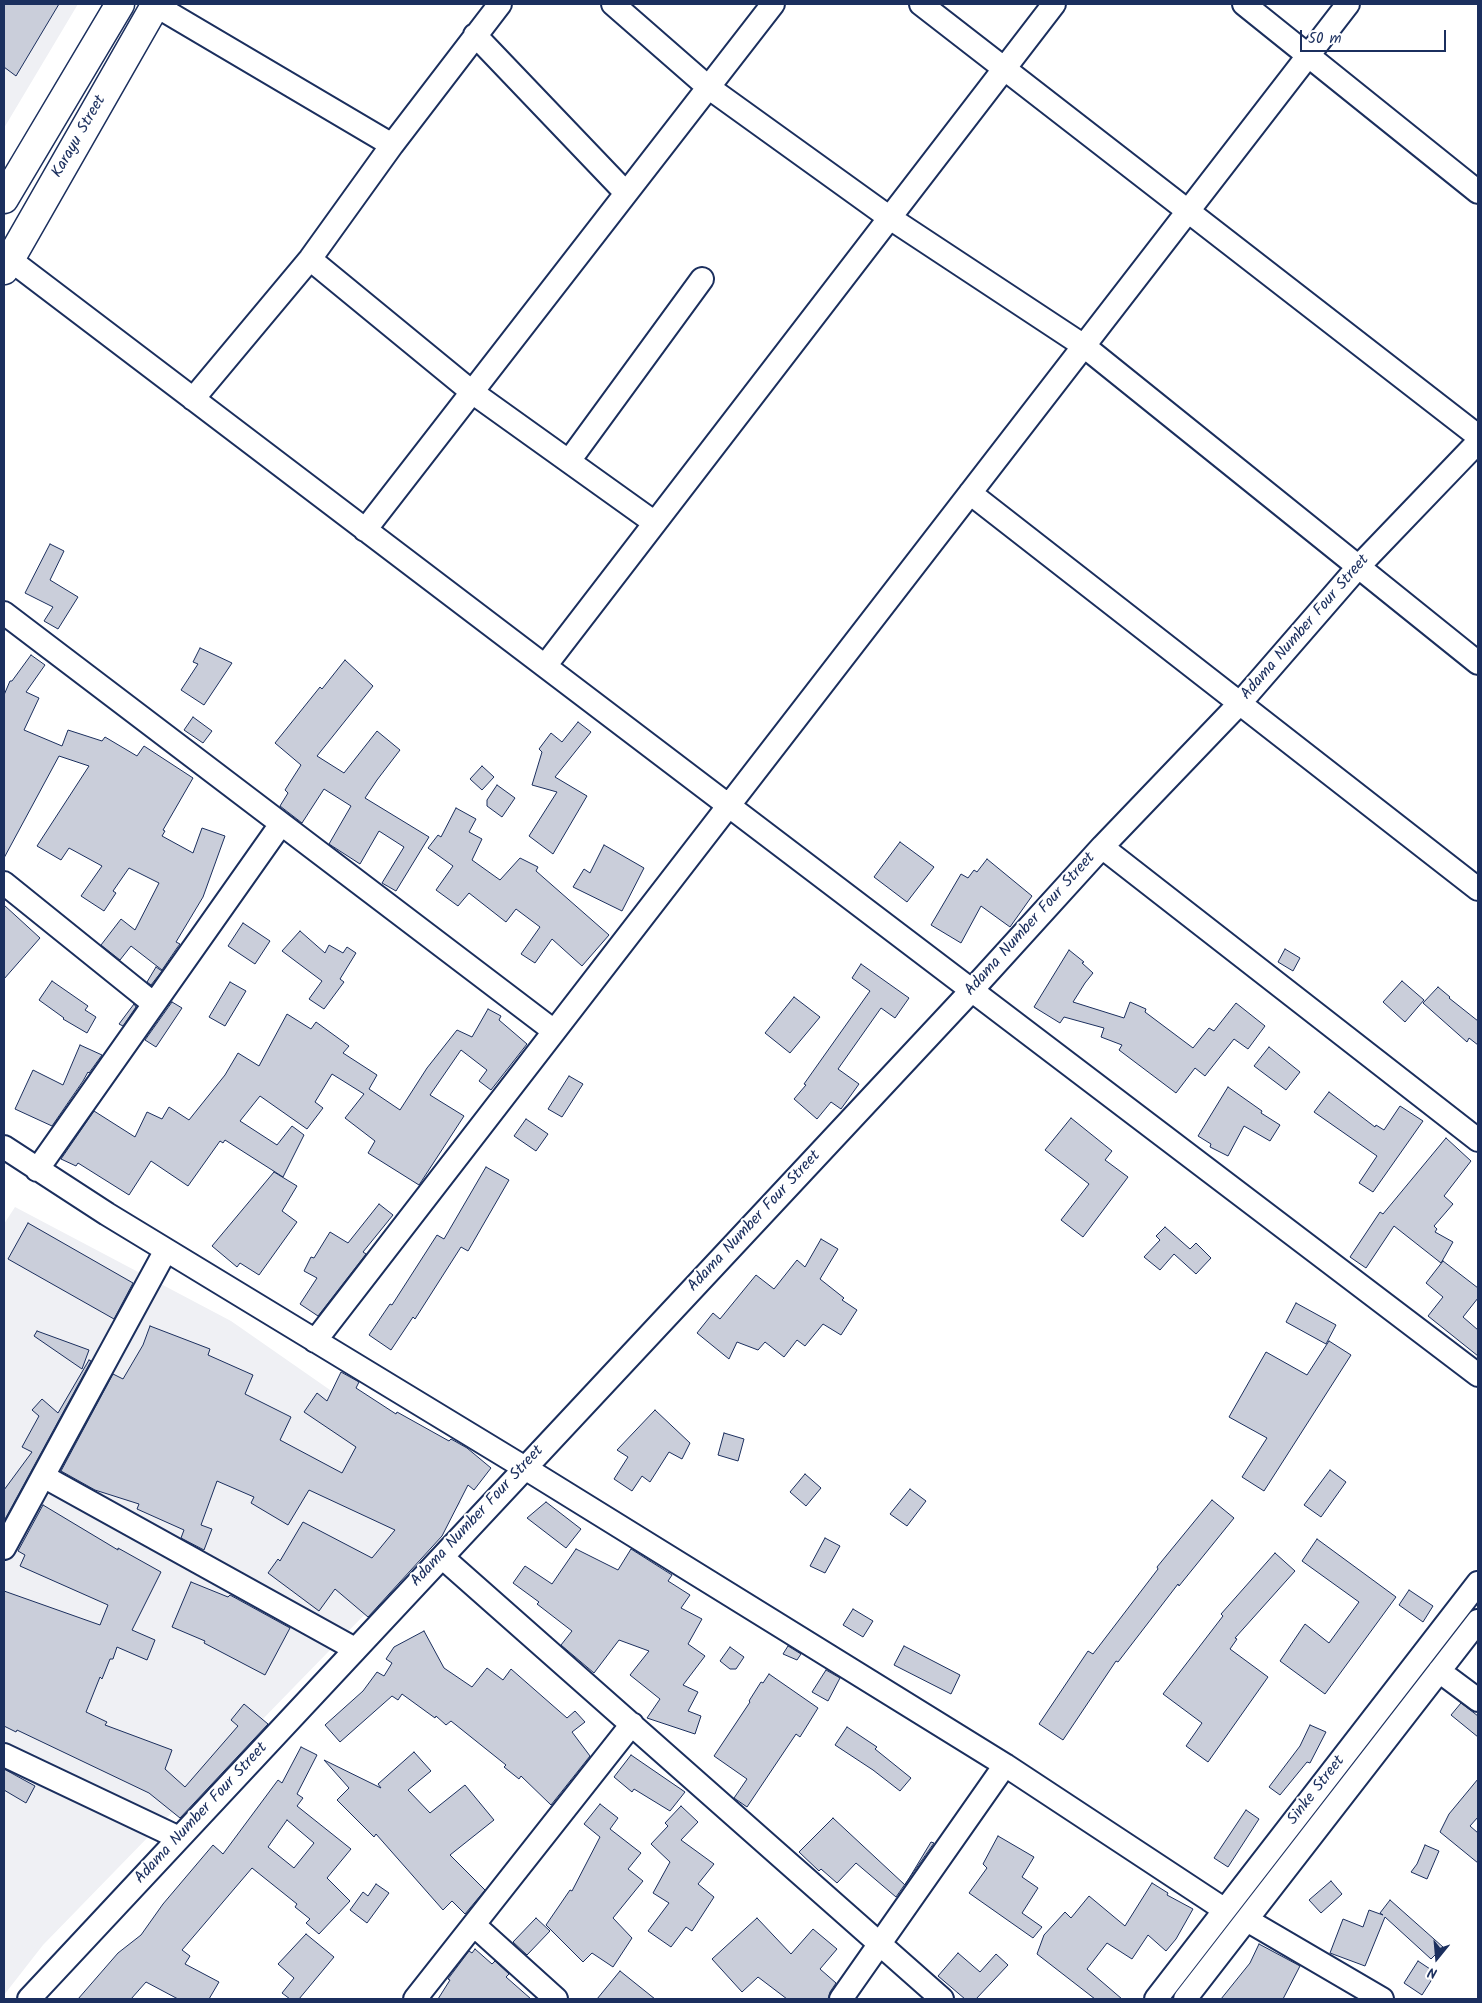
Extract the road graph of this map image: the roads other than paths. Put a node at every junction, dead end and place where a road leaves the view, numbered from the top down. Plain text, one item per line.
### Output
1 (120, 4) edge
2 (156, 4) edge
3 (500, 4) edge
4 (614, 4) edge
5 (773, 4) edge
6 (922, 4) edge
7 (1054, 4) edge
8 (1244, 4) edge
9 (1348, 4) edge
10 (476, 36) junction
11 (1308, 56) junction
12 (1005, 68) junction
13 (708, 87) junction
14 (392, 145) junction
15 (1478, 192) edge
16 (626, 193) junction
17 (4, 199) edge
18 (1188, 210) junction
19 (890, 218) junction
20 (310, 259) junction
21 (6, 262) edge
22 (702, 279) dead end
23 (1084, 346) junction
24 (472, 392) junction
25 (193, 399) junction
26 (1478, 436) edge
27 (1478, 442) edge
28 (569, 462) junction
29 (970, 493) junction
30 (655, 523) junction
31 (365, 530) junction
32 (1359, 566) junction
33 (4, 613) edge
34 (1478, 663) edge
35 (545, 666) junction
36 (1240, 703) junction
37 (728, 806) junction
38 (282, 824) junction
39 (1102, 847) junction
40 (4, 883) edge
41 (1478, 889) edge
42 (972, 990) junction
43 (154, 1004) junction
44 (554, 1031) junction
45 (1478, 1140) edge
46 (4, 1147) edge
47 (37, 1170) junction
48 (166, 1250) junction
49 (315, 1341) junction
50 (1478, 1375) edge
51 (525, 1468) junction
52 (43, 1476) junction
53 (4, 1548) edge
54 (442, 1557) junction
55 (1478, 1583) edge
56 (1478, 1621) edge
57 (355, 1649) junction
58 (1439, 1671) junction
59 (1478, 1700) edge
60 (632, 1724) junction
61 (4, 1755) edge
62 (1005, 1765) junction
63 (179, 1838) junction
64 (1225, 1910) junction
65 (1247, 1920) junction
66 (474, 1925) junction
67 (880, 1944) junction
68 (29, 1999) edge
69 (415, 1999) edge
70 (556, 1999) edge
71 (842, 1999) edge
72 (942, 1999) edge
73 (1156, 1999) edge
74 (1185, 1999) edge
75 (1382, 1999) edge

1 - 17 main road, Karayu Street
2 - 14 street
2 - 21 main road, Karayu Street
3 - 10 street
4 - 13 street
5 - 13 street
6 - 12 street
7 - 12 street
8 - 11 street
9 - 11 street
10 - 14 street
10 - 16 street
11 - 15 street
11 - 18 street
12 - 18 street
12 - 19 street
13 - 16 street
13 - 19 street
14 - 20 street
16 - 24 street
18 - 23 street
18 - 26 street
19 - 23 street
19 - 30 street
20 - 24 street
20 - 25 street
21 - 25 street
22 - 28 street
23 - 29 street
23 - 32 street
24 - 28 street
24 - 31 street
25 - 31 street
27 - 32 street, Adama Number Four Street
28 - 30 street
29 - 36 street
29 - 37 street
30 - 35 street
31 - 35 street
32 - 34 street
32 - 36 street, Adama Number Four Street
33 - 38 street
35 - 37 street
36 - 39 street, Adama Number Four Street
36 - 41 street
37 - 42 street
37 - 44 street
38 - 43 street
38 - 44 street
39 - 42 street, Adama Number Four Street
39 - 45 street
40 - 43 street
42 - 50 street
42 - 51 street, Adama Number Four Street
43 - 47 street
44 - 49 street
46 - 47 street
47 - 48 street
48 - 49 street
48 - 52 street
49 - 51 street
51 - 54 street, Adama Number Four Street
51 - 62 street
52 - 53 street
52 - 57 street
54 - 57 street, Adama Number Four Street
54 - 60 street
55 - 64 street, Sinke Street
56 - 58 street, Sinke Street
57 - 63 street, Adama Number Four Street
58 - 59 street
58 - 65 street, Sinke Street
60 - 66 street
60 - 67 street
61 - 63 street
62 - 64 street
62 - 67 street
63 - 68 street, Adama Number Four Street
64 - 73 street, Sinke Street
65 - 74 street, Sinke Street
65 - 75 street
66 - 69 street
66 - 70 street
67 - 71 street
67 - 72 street

